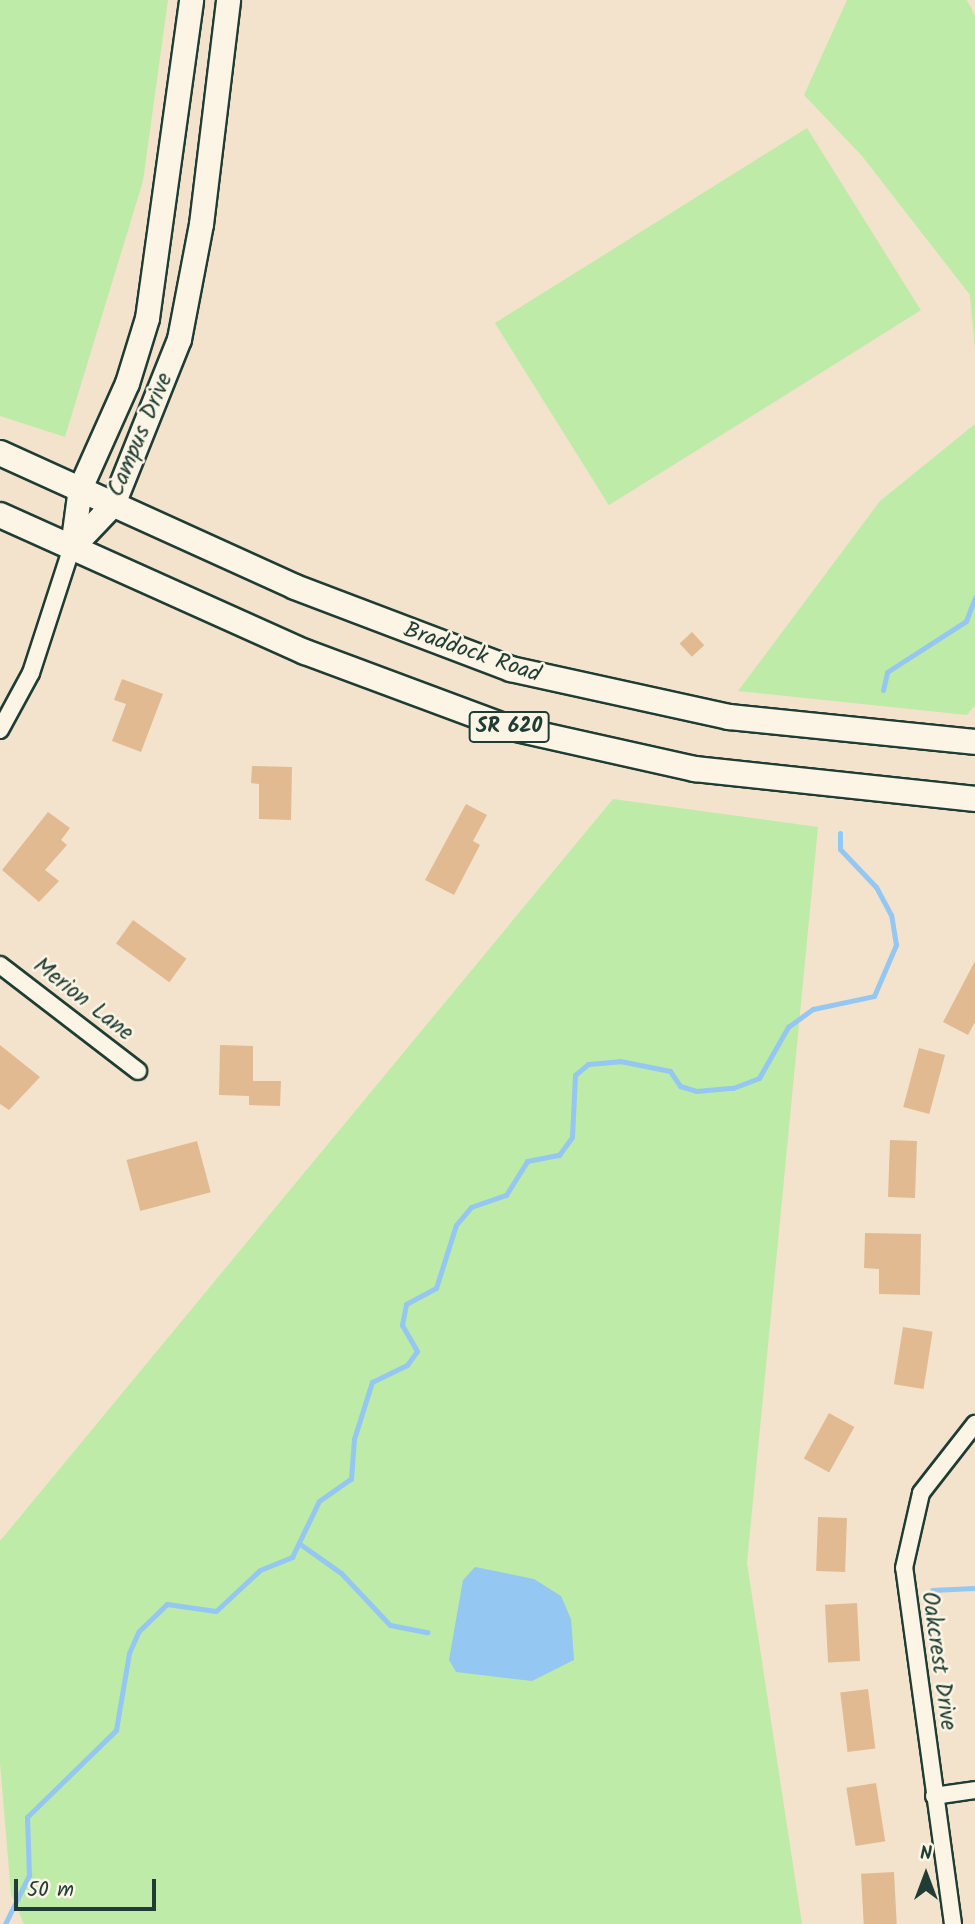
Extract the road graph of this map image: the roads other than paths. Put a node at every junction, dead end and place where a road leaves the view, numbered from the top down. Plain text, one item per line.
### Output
1 (191, 0) edge
2 (228, 0) edge
3 (0, 453) edge
4 (80, 488) junction
5 (113, 504) junction
6 (0, 515) edge
7 (72, 547) junction
8 (0, 730) edge
9 (975, 742) edge
10 (975, 799) edge
11 (0, 965) edge
12 (138, 1071) dead end
13 (975, 1424) edge
14 (975, 1790) edge
15 (934, 1796) junction
16 (953, 1924) edge

1 - 4 street, Campus Drive
2 - 5 street, Campus Drive
3 - 4 main road, Braddock Road / SR 620
4 - 5 main road, Braddock Road / SR 620
4 - 7 street, Campus Drive
5 - 7 street, Campus Drive
5 - 9 main road, Braddock Road / SR 620
6 - 7 main road, SR 620
7 - 8 street
7 - 10 main road, SR 620
11 - 12 street, Merion Lane
13 - 15 street, Oakcrest Drive
14 - 15 street
15 - 16 street, Oakcrest Drive

